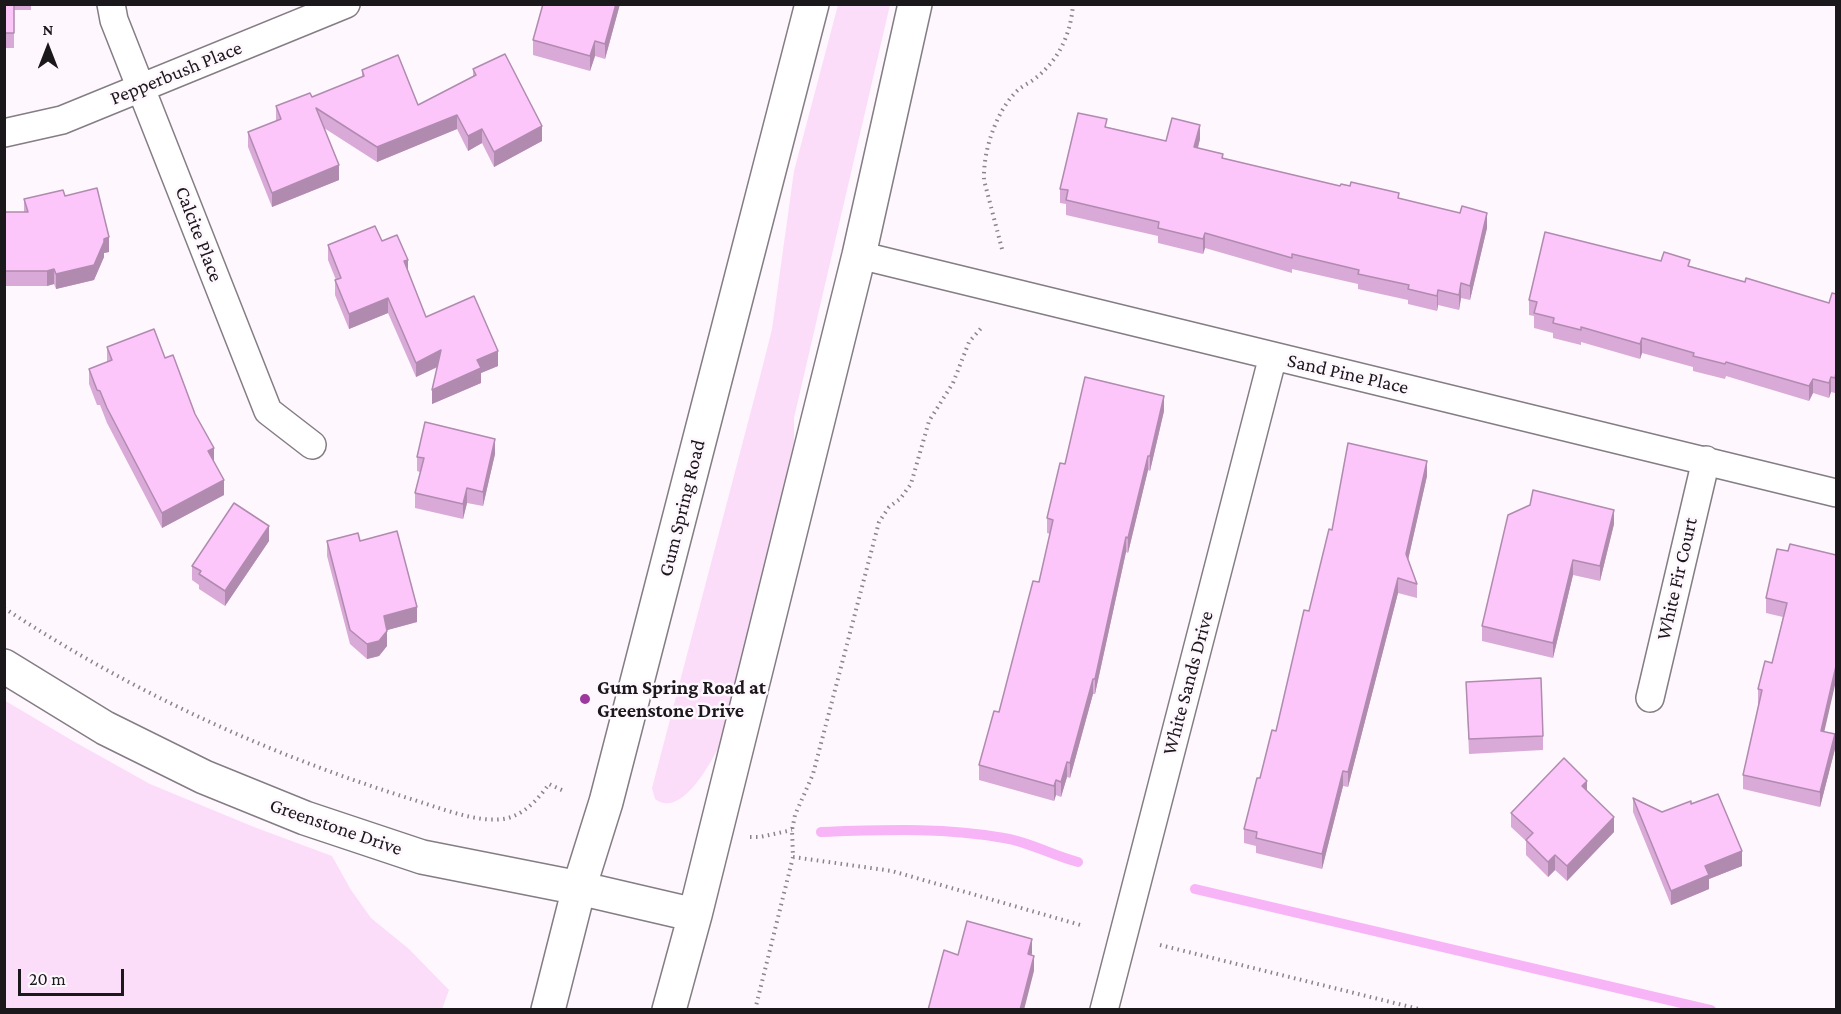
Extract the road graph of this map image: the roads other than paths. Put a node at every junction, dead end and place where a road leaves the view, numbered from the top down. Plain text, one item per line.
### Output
1 (111, 4) edge
2 (346, 4) edge
3 (812, 4) edge
4 (915, 4) edge
5 (141, 88) junction
6 (4, 133) edge
7 (859, 255) junction
8 (1273, 356) junction
9 (312, 445) dead end
10 (1706, 460) junction
11 (1836, 493) edge
12 (4, 666) edge
13 (1650, 698) dead end
14 (579, 888) junction
15 (695, 915) junction
16 (548, 1010) edge
17 (669, 1010) edge
18 (1104, 1010) edge

1 - 5 street, Calcite Place
2 - 5 street, Pepperbush Place
3 - 14 main road, Gum Spring Road
4 - 7 main road
5 - 6 street, Pepperbush Place
5 - 9 street, Calcite Place
7 - 8 street, Sand Pine Place
7 - 15 main road
8 - 10 street, Sand Pine Place
8 - 18 street, White Sands Drive
10 - 11 street, Sand Pine Place
10 - 13 street, White Fir Court
12 - 14 main road, Greenstone Drive
14 - 15 main road, Greenstone Drive
14 - 16 main road, Gum Spring Road
15 - 17 main road

